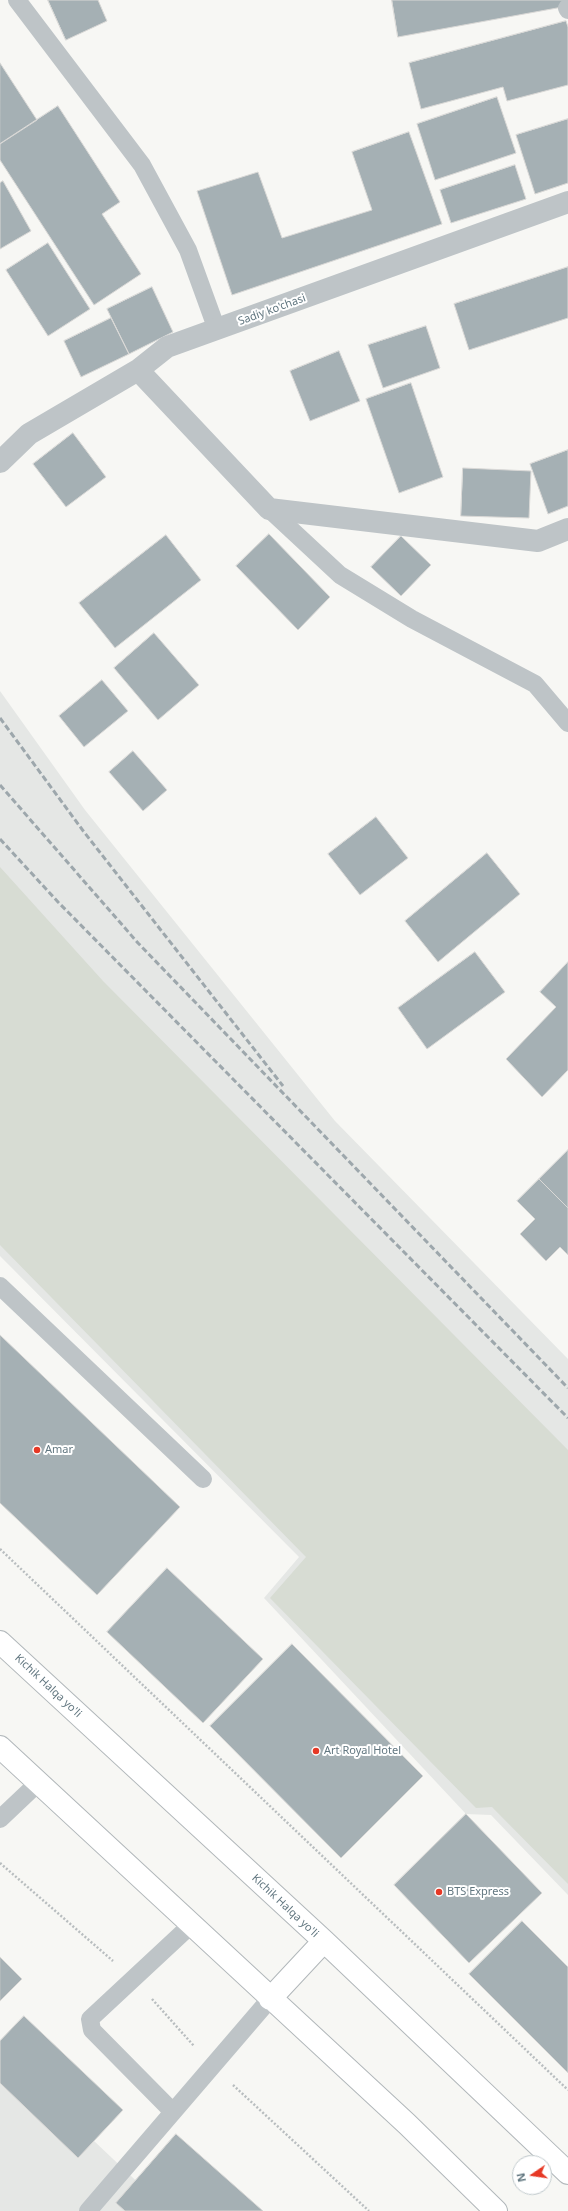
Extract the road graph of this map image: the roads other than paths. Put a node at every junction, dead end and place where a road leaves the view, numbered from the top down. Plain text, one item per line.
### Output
1 (17, 0) edge
2 (568, 202) edge
3 (217, 330) junction
4 (138, 370) junction
5 (0, 462) edge
6 (270, 509) junction
7 (568, 530) edge
8 (568, 723) edge
9 (0, 1286) edge
10 (203, 1479) dead end
11 (0, 1642) edge
12 (0, 1747) edge
13 (38, 1782) junction
14 (0, 1818) edge
15 (191, 1924) junction
16 (324, 1941) junction
17 (270, 1999) junction
18 (173, 2112) junction
19 (568, 2172) edge
20 (88, 2211) edge
21 (496, 2211) edge

1 - 3 lane
2 - 3 street, Sadiy ko'chasi
3 - 4 street, Sadiy ko'chasi
4 - 5 street, Sadiy ko'chasi
4 - 6 street
6 - 7 street
6 - 8 lane
9 - 10 lane
11 - 16 highway, Kichik Halqa yo'li
12 - 13 highway
13 - 14 lane
13 - 15 highway
15 - 17 highway
15 - 18 lane
16 - 17 highway
16 - 19 highway, Kichik Halqa yo'li
17 - 18 lane
17 - 21 highway
18 - 20 lane

